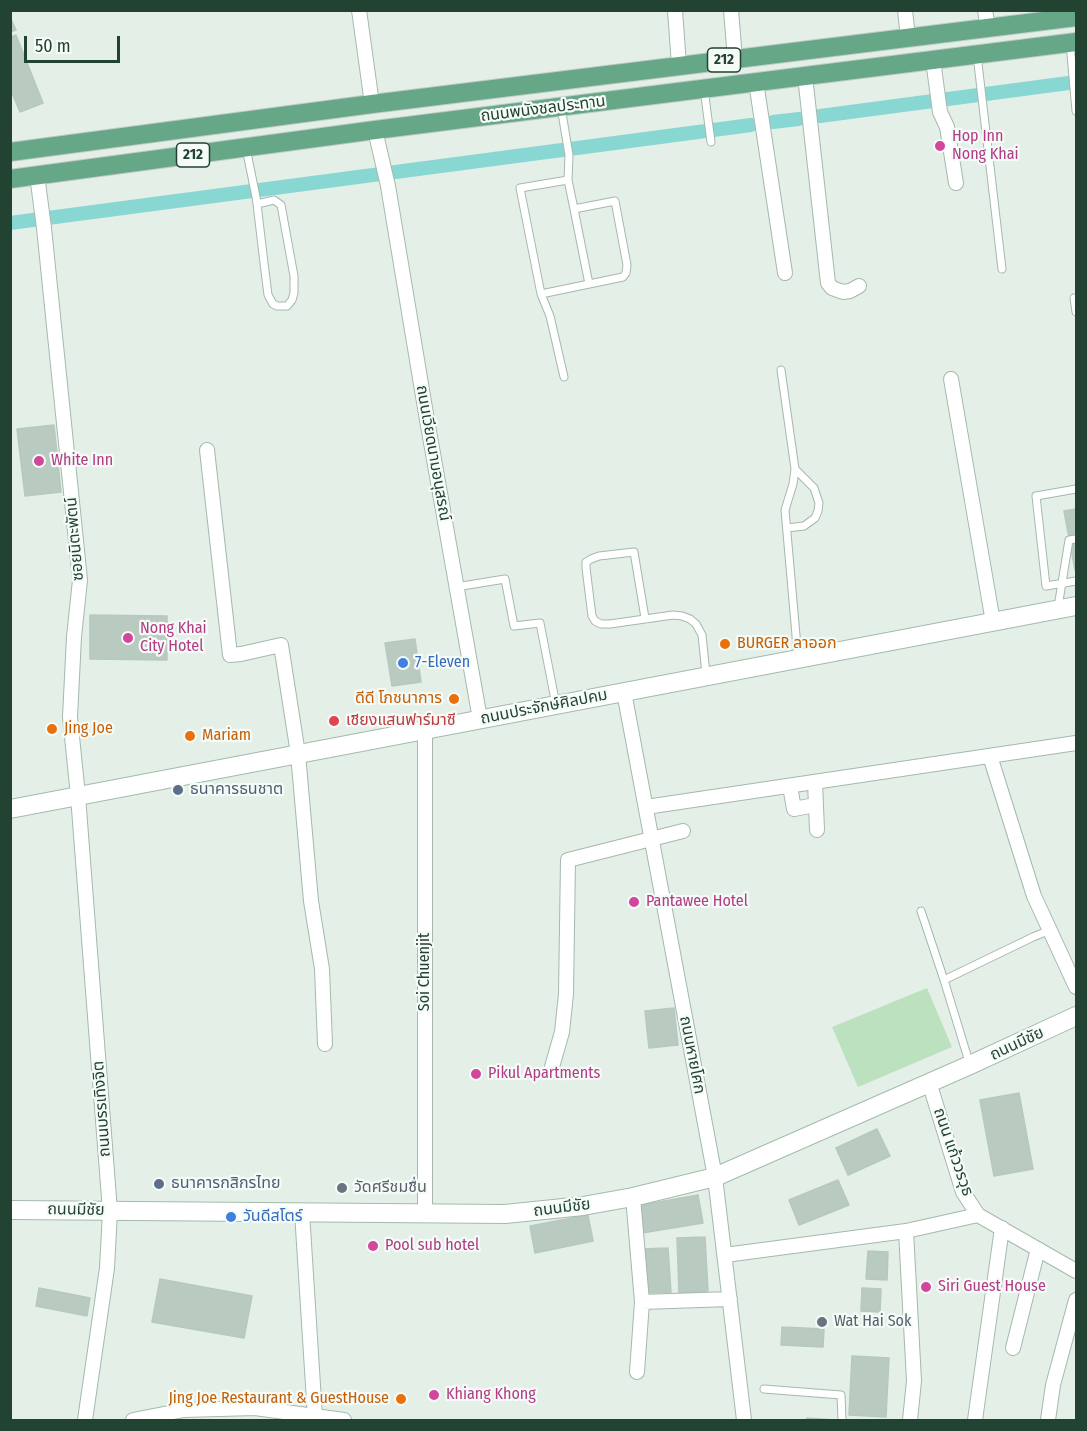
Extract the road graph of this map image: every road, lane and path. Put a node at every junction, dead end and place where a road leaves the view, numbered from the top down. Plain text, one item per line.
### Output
1 (359, 10) edge
2 (675, 10) edge
3 (731, 10) edge
4 (905, 10) edge
5 (1050, 16) edge
6 (1077, 17) edge
7 (987, 19) edge
8 (908, 38) junction
9 (1073, 48) edge
10 (735, 59) junction
11 (977, 59) junction
12 (933, 60) junction
13 (679, 66) junction
14 (804, 76) junction
15 (756, 82) junction
16 (704, 89) junction
17 (372, 104) junction
18 (561, 107) junction
19 (1077, 111) edge
20 (375, 130) junction
21 (711, 138) dead end
22 (246, 147) junction
23 (12, 150) edge
24 (37, 175) junction
25 (10, 179) edge
26 (568, 180) junction
27 (956, 183) dead end
28 (256, 200) junction
29 (574, 209) junction
30 (1002, 269) dead end
31 (785, 273) dead end
32 (589, 284) junction
33 (858, 286) dead end
34 (542, 294) junction
35 (1074, 298) dead end
36 (1077, 312) edge
37 (781, 370) dead end
38 (564, 376) dead end
39 (951, 379) dead end
40 (207, 450) dead end
41 (795, 469) junction
42 (1077, 489) edge
43 (786, 528) junction
44 (1077, 539) edge
45 (1077, 581) edge
46 (1061, 583) junction
47 (456, 587) junction
48 (1077, 606) edge
49 (1057, 609) junction
50 (645, 618) junction
51 (993, 622) junction
52 (798, 660) junction
53 (707, 676) junction
54 (624, 692) junction
55 (556, 705) junction
56 (480, 719) junction
57 (425, 730) junction
58 (1076, 743) edge
59 (298, 754) junction
60 (990, 756) junction
61 (815, 782) junction
62 (790, 786) junction
63 (78, 796) junction
64 (815, 805) junction
65 (646, 807) junction
66 (10, 809) edge
67 (817, 830) dead end
68 (683, 831) dead end
69 (652, 838) junction
70 (921, 911) dead end
71 (1051, 930) junction
72 (944, 980) junction
73 (1077, 987) edge
74 (1077, 1016) edge
75 (325, 1044) dead end
76 (970, 1065) junction
77 (552, 1068) dead end
78 (929, 1082) junction
79 (715, 1177) junction
80 (633, 1197) junction
81 (10, 1210) edge
82 (110, 1211) junction
83 (302, 1212) junction
84 (425, 1214) junction
85 (978, 1215) junction
86 (1002, 1228) junction
87 (906, 1231) junction
88 (1038, 1249) junction
89 (725, 1255) junction
90 (1077, 1271) edge
91 (730, 1299) junction
92 (1077, 1300) edge
93 (642, 1302) junction
94 (1013, 1348) dead end
95 (637, 1372) dead end
96 (764, 1389) dead end
97 (314, 1419) edge
98 (85, 1420) edge
99 (133, 1420) edge
100 (344, 1420) edge
101 (744, 1420) edge
102 (842, 1420) edge
103 (910, 1420) edge
104 (975, 1420) edge
105 (1048, 1420) edge

1 - 17 street
2 - 13 street
3 - 10 street
4 - 8 street
5 - 6 main road, ถนนพนังชลประทาน / 212
5 - 7 main road, ถนนพนังชลประทาน / 212
7 - 8 main road, ถนนพนังชลประทาน / 212
8 - 10 main road, ถนนพนังชลประทาน / 212
9 - 11 main road, ถนนพนังชลประทาน / 212
9 - 19 lane
10 - 13 main road, ถนนพนังชลประทาน / 212
11 - 12 main road, ถนนพนังชลประทาน / 212
11 - 30 lane
12 - 14 main road, ถนนพนังชลประทาน / 212
12 - 27 street
13 - 17 main road, ถนนพนังชลประทาน / 212
14 - 15 main road, ถนนพนังชลประทาน / 212
14 - 33 street
15 - 16 main road, ถนนพนังชลประทาน / 212
15 - 31 street
16 - 18 main road, ถนนพนังชลประทาน / 212
16 - 21 lane
17 - 20 main road
17 - 23 main road, ถนนพนังชลประทาน / 212
18 - 20 main road, ถนนพนังชลประทาน / 212
18 - 26 lane
20 - 22 main road, ถนนพนังชลประทาน / 212
20 - 47 street, ถนนเวียดนามอนุสรณ์
22 - 24 main road, ถนนพนังชลประทาน / 212
22 - 28 lane
24 - 25 main road, ถนนพนังชลประทาน / 212
24 - 63 street, ซอยนิตะพัตน์
26 - 29 lane
26 - 34 lane
28 - 28 lane
29 - 32 lane
29 - 32 lane
32 - 34 lane
34 - 38 lane
35 - 36 lane
37 - 41 lane
39 - 51 street
40 - 59 street
41 - 43 lane
41 - 43 lane
42 - 46 lane
43 - 52 lane
44 - 46 lane
45 - 46 lane
46 - 49 lane
47 - 55 lane
47 - 56 street, ถนนเวียดนามอนุสรณ์
48 - 49 street, ถนนประจักษ์ศิลปคม
49 - 51 street, ถนนประจักษ์ศิลปคม
50 - 50 lane
50 - 53 lane
51 - 52 street, ถนนประจักษ์ศิลปคม
52 - 53 street, ถนนประจักษ์ศิลปคม
53 - 54 street, ถนนประจักษ์ศิลปคม
54 - 55 street, ถนนประจักษ์ศิลปคม
54 - 65 street, ถนนหายโศก
55 - 56 street, ถนนประจักษ์ศิลปคม
56 - 57 street, ถนนประจักษ์ศิลปคม
57 - 59 street, ถนนประจักษ์ศิลปคม
57 - 84 street, Soi Chuenjit
58 - 60 street
59 - 63 street, ถนนประจักษ์ศิลปคม
59 - 75 street
60 - 61 street
60 - 71 street
61 - 62 street
61 - 64 street
62 - 64 street
62 - 65 street
63 - 66 street, ถนนประจักษ์ศิลปคม
63 - 82 street, ถนนบรรเทิงจิต
64 - 67 street
65 - 69 street, ถนนหายโศก
68 - 69 street
69 - 77 street
69 - 79 street, ถนนหายโศก
70 - 72 lane
71 - 72 lane
71 - 73 street
72 - 76 lane
74 - 76 street, ถนนมีชัย
76 - 78 street, ถนนมีชัย
78 - 79 street, ถนนมีชัย
78 - 85 street, ถนน แก้ววรวุธ
79 - 80 street, ถนนมีชัย
79 - 89 street, ถนนหายโศก
80 - 84 street, ถนนมีชัย
80 - 93 street
81 - 82 street, ถนนมีชัย
82 - 83 street, ถนนมีชัย
82 - 98 street, ถนนบรรเทิงจิต
83 - 84 street, ถนนมีชัย
83 - 97 street
85 - 86 street, ถนน แก้ววรวุธ
85 - 87 street
86 - 88 street, ถนน แก้ววรวุธ
86 - 104 street
87 - 89 street
87 - 103 street
88 - 90 street, ถนน แก้ววรวุธ
88 - 94 street
89 - 91 street, ถนนหายโศก
91 - 93 street
91 - 101 street, ถนนหายโศก
92 - 105 street
93 - 95 street
96 - 102 lane
97 - 99 street
97 - 100 street

